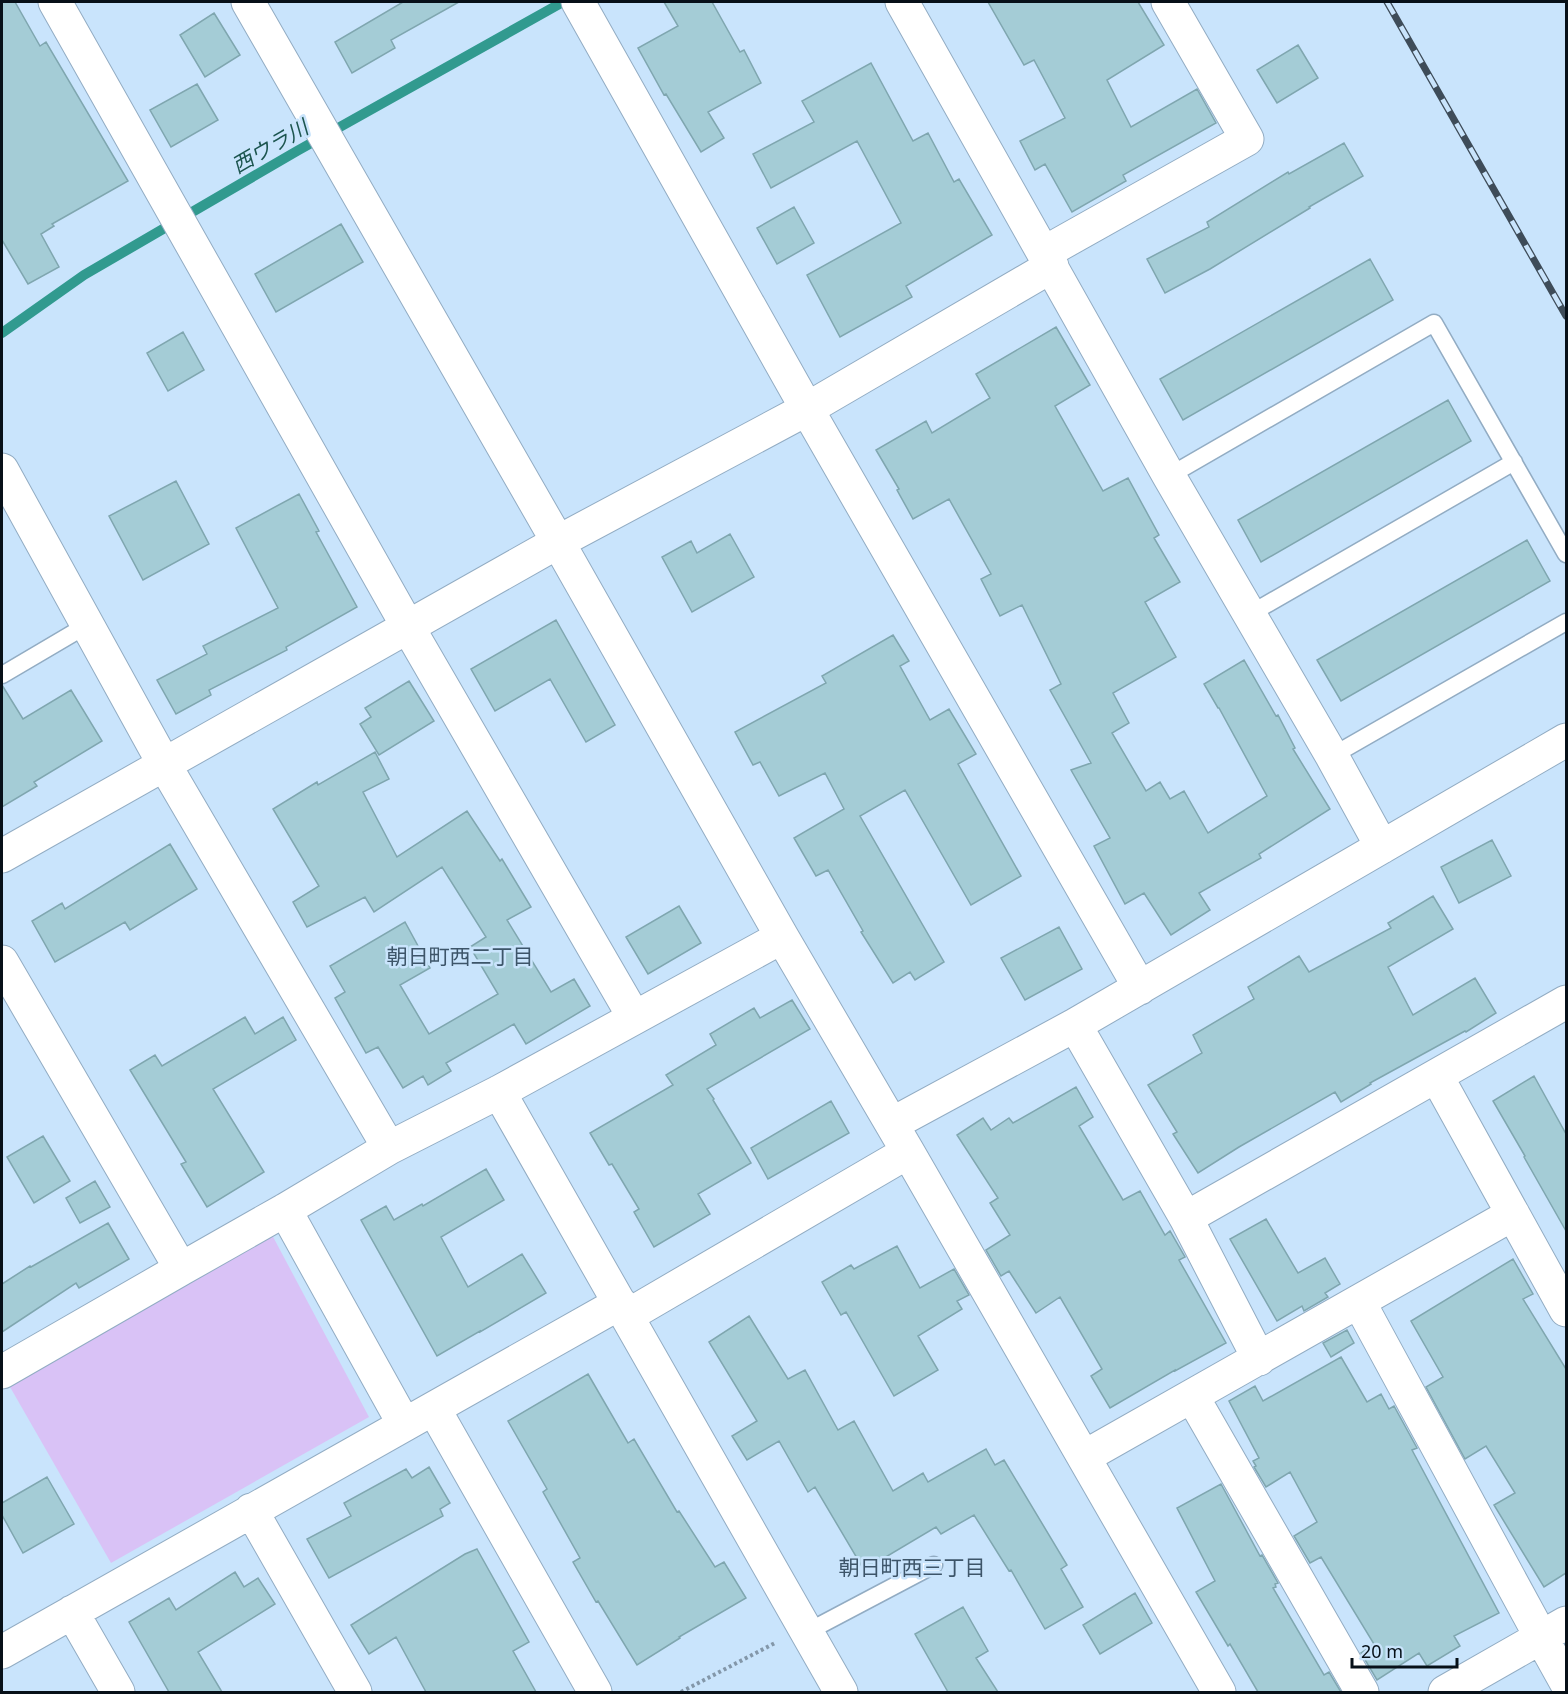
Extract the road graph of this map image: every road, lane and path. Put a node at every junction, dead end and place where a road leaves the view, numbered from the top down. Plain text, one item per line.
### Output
1 (55, 2) edge
2 (248, 2) edge
3 (578, 2) edge
4 (902, 2) edge
5 (1168, 2) edge
6 (1048, 259) junction
7 (807, 409) junction
8 (1514, 462) junction
9 (2, 470) edge
10 (1169, 476) junction
11 (558, 542) junction
12 (1566, 554) edge
13 (1250, 614) junction
14 (1566, 622) edge
15 (87, 625) junction
16 (408, 627) junction
17 (2, 675) edge
18 (1566, 740) edge
19 (1332, 756) junction
20 (164, 764) junction
21 (1382, 848) junction
22 (2, 856) edge
23 (782, 937) junction
24 (2, 962) edge
25 (1140, 988) junction
26 (1566, 1002) edge
27 (634, 1017) junction
28 (1075, 1025) junction
29 (1437, 1077) junction
30 (499, 1092) junction
31 (900, 1138) junction
32 (389, 1148) junction
33 (285, 1210) junction
34 (1513, 1215) junction
35 (1186, 1218) junction
36 (181, 1269) junction
37 (1359, 1302) junction
38 (623, 1310) junction
39 (1566, 1310) edge
40 (1259, 1359) junction
41 (2, 1372) edge
42 (1192, 1396) junction
43 (434, 1409) junction
44 (404, 1424) junction
45 (1084, 1457) junction
46 (251, 1510) junction
47 (934, 1565) dead end
48 (72, 1612) junction
49 (1554, 1630) edge
50 (794, 1635) junction
51 (2, 1652) edge
52 (1566, 1682) edge
53 (118, 1692) edge
54 (355, 1692) edge
55 (595, 1692) edge
56 (681, 1692) edge
57 (841, 1692) edge
58 (1219, 1692) edge
59 (1362, 1692) edge
60 (1444, 1692) edge

1 - 16 street
2 - 11 street
3 - 7 street
4 - 6 street
5 - 6 street
6 - 7 street
6 - 10 street
7 - 11 street
7 - 25 street
8 - 10 lane
8 - 12 lane
8 - 13 lane
9 - 15 street
10 - 13 street
11 - 16 street
11 - 23 street
13 - 19 street
14 - 19 lane
15 - 17 lane
15 - 20 street
16 - 20 street
16 - 27 street
18 - 21 street
19 - 21 street
20 - 22 street
20 - 32 street
21 - 25 street
23 - 27 street
23 - 31 street
24 - 36 street
25 - 28 street
26 - 29 street
27 - 30 street
28 - 31 street
28 - 35 street
29 - 34 street
29 - 35 street
30 - 32 street
30 - 38 street
31 - 38 street
31 - 45 street
32 - 33 street
33 - 36 street
33 - 44 street
34 - 37 street
34 - 39 street
35 - 40 street
36 - 41 street
37 - 40 street
37 - 49 street
38 - 43 street
38 - 50 street
40 - 42 street
42 - 45 street
42 - 59 street
43 - 44 street
43 - 55 street
44 - 46 street
45 - 58 street
46 - 48 street
46 - 54 street
47 - 50 lane
48 - 51 street
48 - 53 street
49 - 52 street
49 - 60 street
50 - 56 path
50 - 57 street

